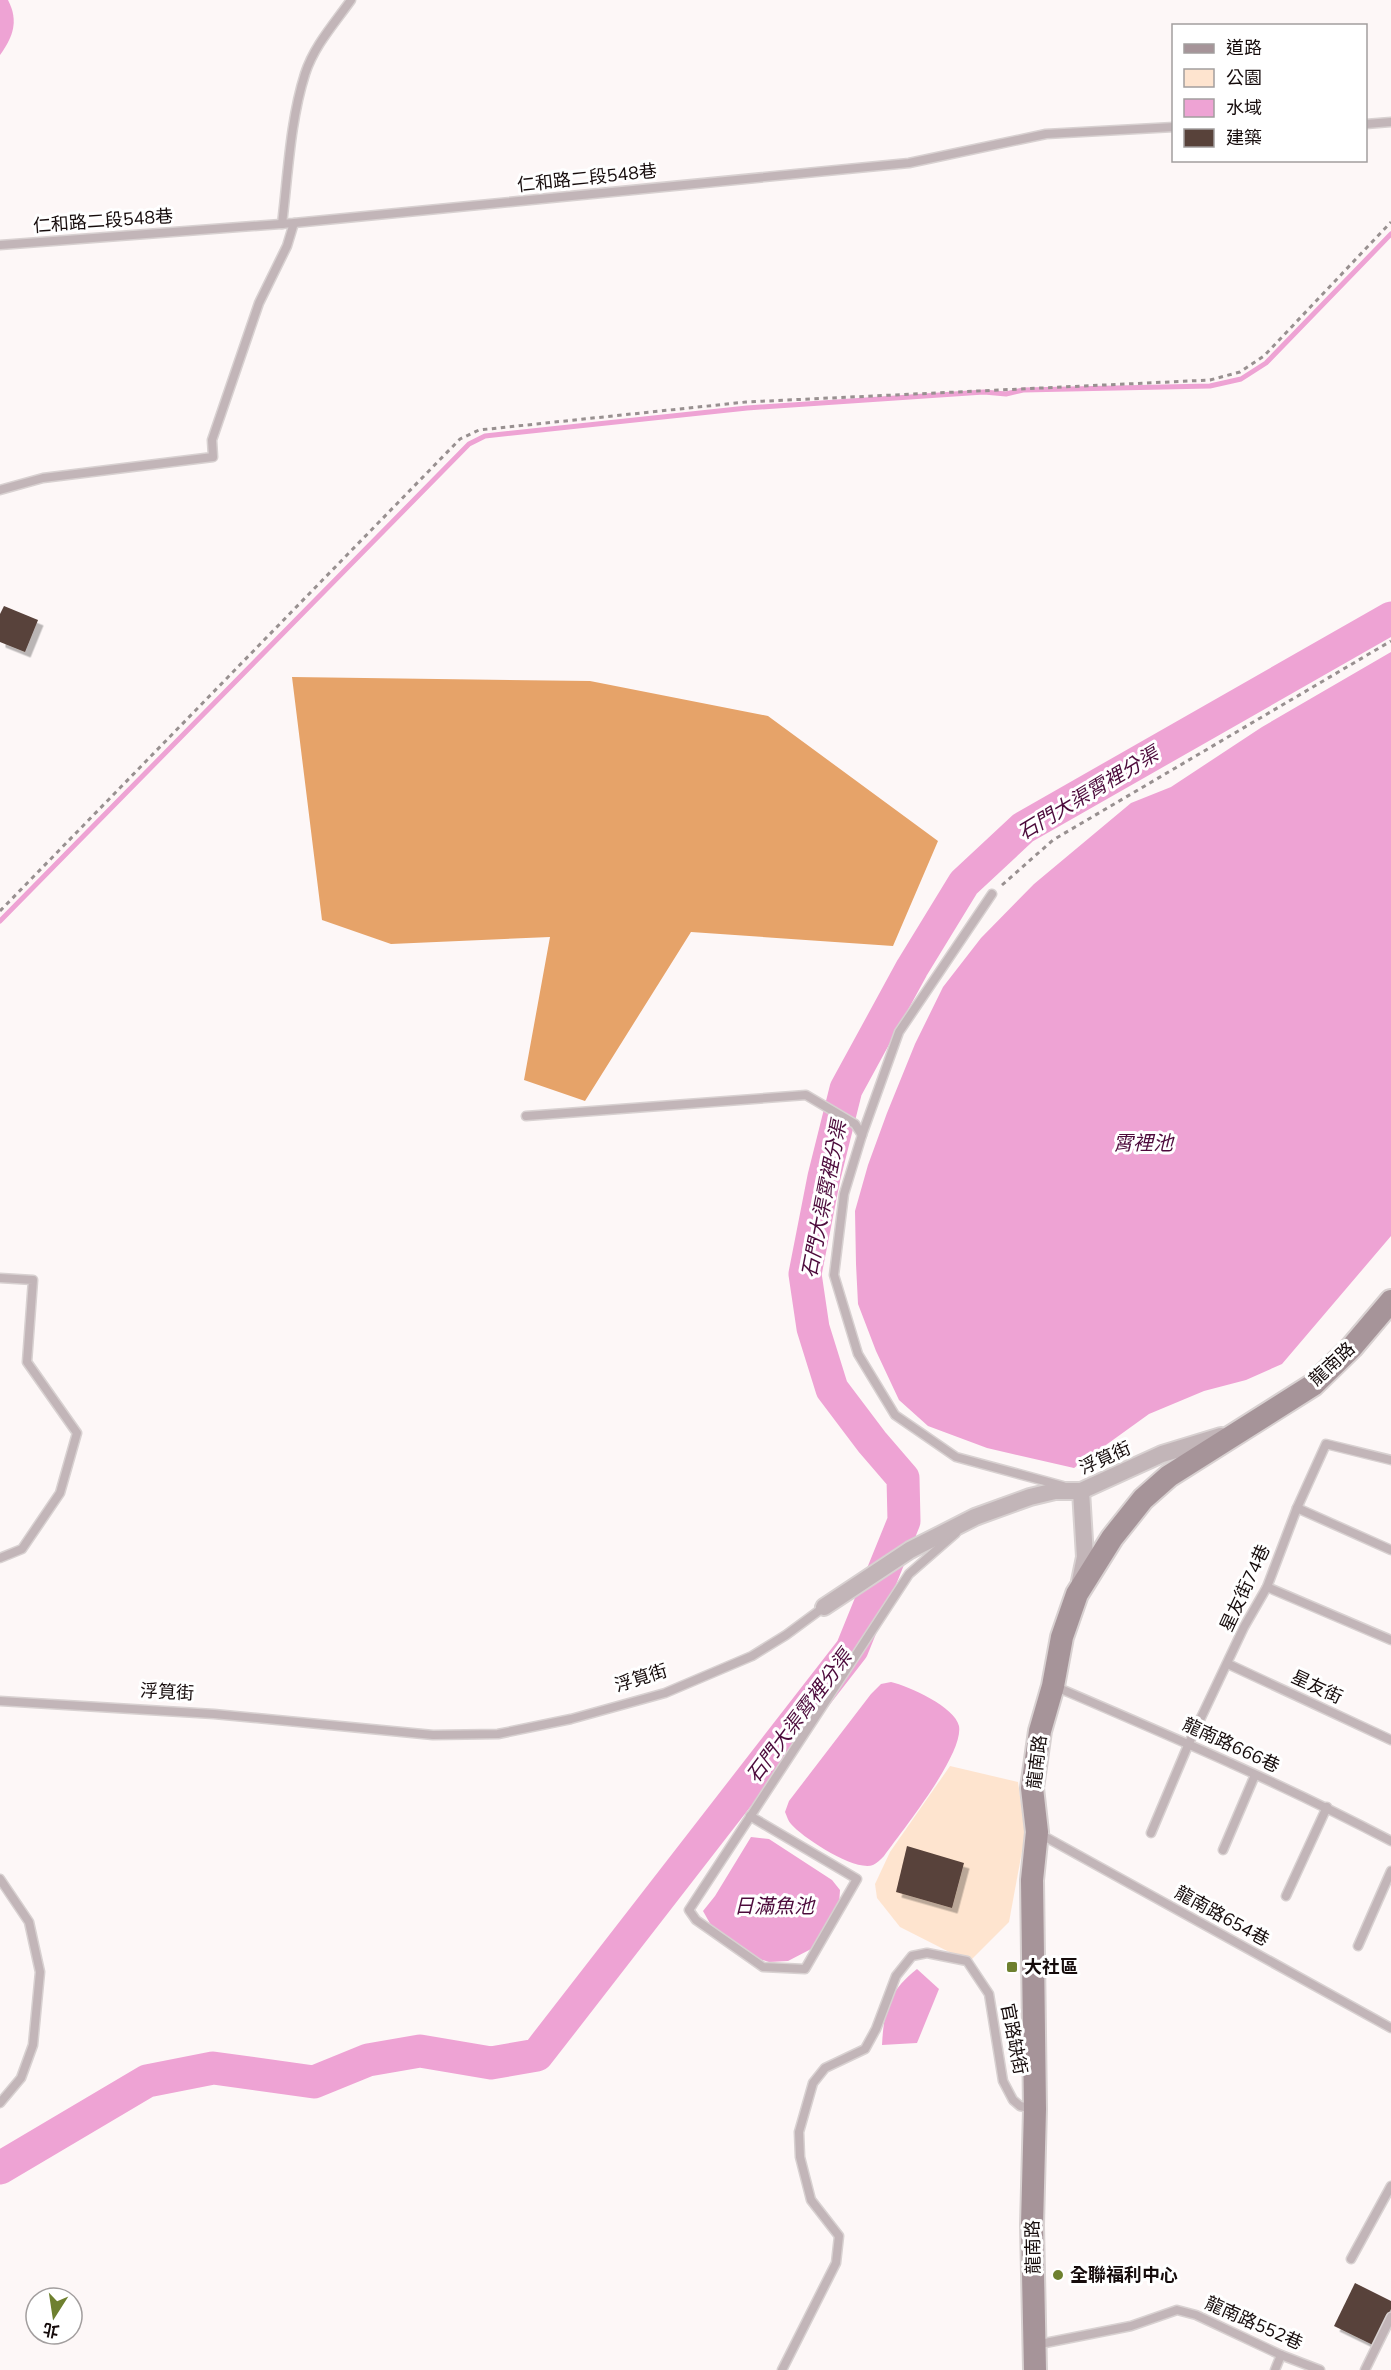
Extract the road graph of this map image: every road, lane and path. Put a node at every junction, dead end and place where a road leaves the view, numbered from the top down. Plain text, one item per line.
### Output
1 (351, 0) edge
2 (1391, 122) edge
3 (1367, 124) edge
4 (1172, 127) edge
5 (1391, 222) edge
6 (294, 223) junction
7 (282, 224) junction
8 (0, 245) edge
9 (0, 490) edge
10 (1391, 641) edge
11 (992, 894) joint
12 (0, 911) edge
13 (526, 1116) dead end
14 (862, 1135) junction
15 (0, 1278) edge
16 (1391, 1301) edge
17 (1236, 1432) junction
18 (1391, 1460) edge
19 (1081, 1491) junction
20 (1297, 1508) junction
21 (975, 1517) junction
22 (1391, 1550) edge
23 (0, 1558) edge
24 (1267, 1587) junction
25 (1077, 1594) junction
26 (824, 1607) joint
27 (1391, 1640) edge
28 (1228, 1664) junction
29 (1053, 1686) junction
30 (0, 1701) edge
31 (1391, 1740) edge
32 (1189, 1743) junction
33 (1255, 1775) junction
34 (1327, 1807) junction
35 (750, 1816) junction
36 (1037, 1832) junction
37 (1150, 1833) dead end
38 (1391, 1842) edge
39 (1222, 1850) dead end
40 (1391, 1872) edge
41 (0, 1879) edge
42 (1286, 1896) dead end
43 (1358, 1946) dead end
44 (1391, 2028) edge
45 (0, 2103) edge
46 (1035, 2109) junction
47 (1391, 2186) edge
48 (1352, 2259) dead end
49 (1391, 2317) edge
50 (1035, 2345) junction
51 (1281, 2355) junction
52 (782, 2370) edge
53 (1035, 2370) edge
54 (1275, 2370) edge
55 (1320, 2370) edge
56 (1365, 2370) edge

1 - 7 lane
2 - 3 lane
4 - 6 lane, 仁和路二段548巷
5 - 12 path
6 - 7 lane, 仁和路二段548巷
6 - 9 lane
7 - 8 lane, 仁和路二段548巷
10 - 11 path
11 - 14 lane
13 - 14 lane
14 - 19 lane
15 - 23 lane
16 - 17 main road, 龍南路
17 - 19 street, 浮筧街
17 - 25 main road, 龍南路
18 - 20 lane, 星友街74巷
19 - 21 street, 浮筧街
19 - 25 street
20 - 22 lane
20 - 24 lane, 星友街74巷
21 - 26 street, 浮筧街
21 - 35 lane
24 - 27 lane
24 - 28 lane, 星友街74巷
25 - 29 main road, 龍南路
26 - 30 lane, 浮筧街
28 - 31 lane, 星友街
28 - 32 lane, 星友街74巷
29 - 32 lane, 龍南路666巷
29 - 36 main road, 龍南路
32 - 33 lane, 龍南路666巷
32 - 37 lane, 星友街74巷
33 - 34 lane, 龍南路666巷
33 - 39 lane
34 - 38 lane, 龍南路666巷
34 - 42 lane
35 - 35 lane
36 - 44 lane, 龍南路654巷
36 - 46 main road, 龍南路
40 - 43 lane
41 - 45 lane
46 - 50 main road, 龍南路
46 - 52 lane, 官路缺街
47 - 48 lane
49 - 56 lane
50 - 51 lane, 龍南路552巷
50 - 53 main road, 龍南路
51 - 54 lane
51 - 55 lane, 龍南路552巷

